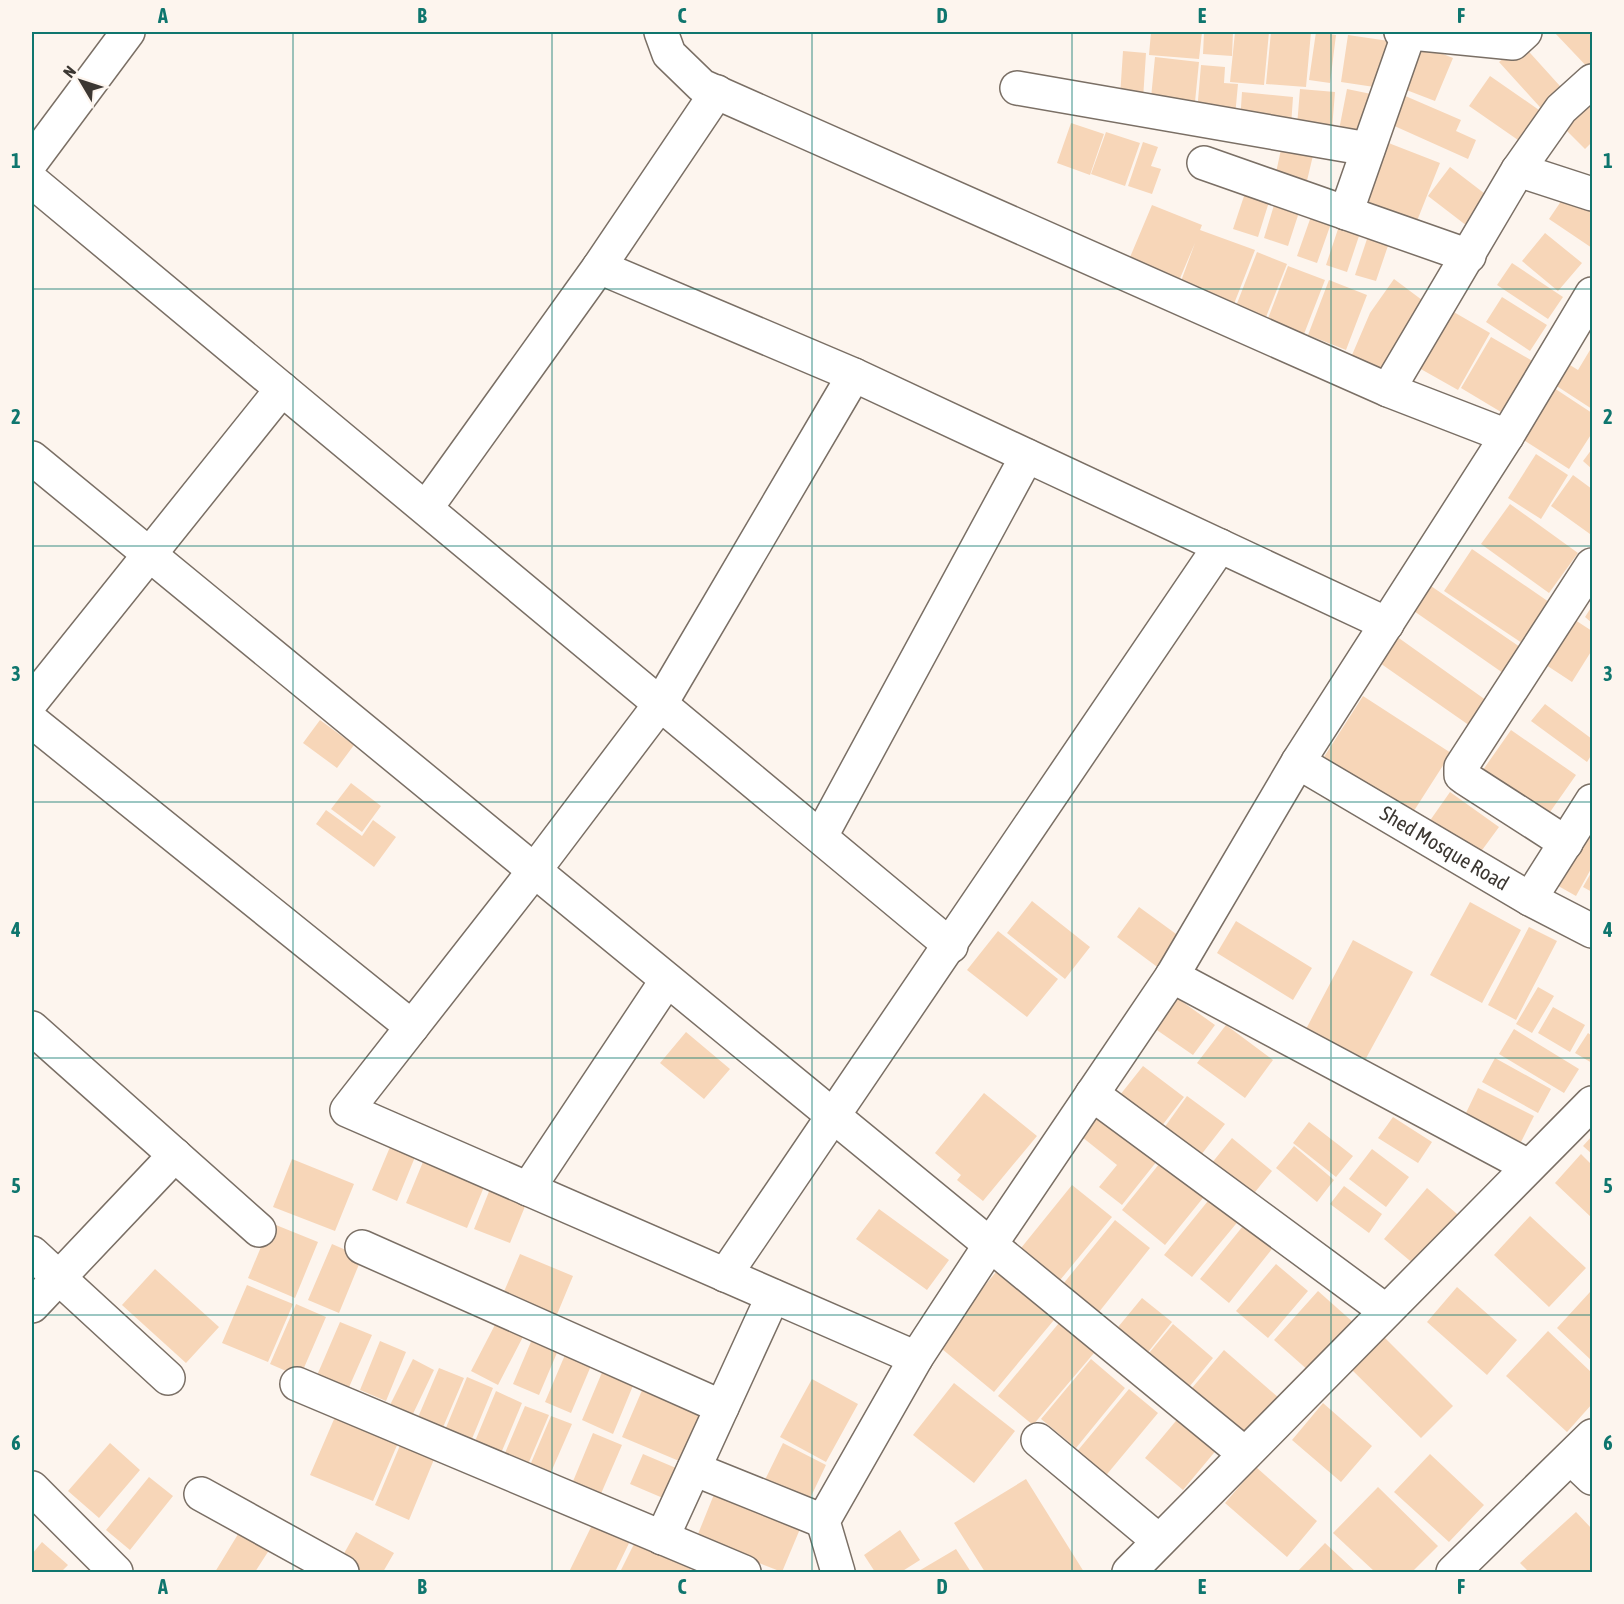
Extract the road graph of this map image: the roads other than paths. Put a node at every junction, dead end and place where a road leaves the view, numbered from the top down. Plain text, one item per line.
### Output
1 (128, 32) edge
2 (661, 32) edge
3 (1405, 32) edge
4 (1525, 32) edge
5 (1593, 81) edge
6 (1017, 88) dead end
7 (717, 92) junction
8 (1368, 149) junction
9 (32, 161) edge
10 (1204, 163) dead end
11 (1518, 170) junction
12 (32, 181) edge
13 (1593, 194) edge
14 (1346, 213) junction
15 (1469, 256) junction
16 (599, 267) junction
17 (1593, 294) edge
18 (855, 375) junction
19 (282, 389) junction
20 (1388, 390) junction
21 (1507, 436) junction
22 (1027, 456) junction
23 (32, 458) edge
24 (426, 508) junction
25 (1220, 546) junction
26 (149, 554) junction
27 (1593, 565) edge
28 (1387, 624) junction
29 (32, 701) edge
30 (661, 703) junction
31 (32, 721) edge
32 (1298, 762) junction
33 (1593, 801) edge
34 (821, 836) junction
35 (1566, 843) junction
36 (534, 871) junction
37 (1530, 899) junction
38 (1593, 931) edge
39 (951, 946) junction
40 (1172, 976) junction
41 (667, 980) junction
42 (412, 1027) junction
43 (32, 1028) edge
44 (1092, 1094) junction
45 (1593, 1103) edge
46 (833, 1117) junction
47 (175, 1155) junction
48 (1528, 1166) junction
49 (528, 1189) junction
50 (259, 1230) dead end
51 (990, 1245) junction
52 (362, 1247) dead end
53 (32, 1253) edge
54 (725, 1275) junction
55 (59, 1278) junction
56 (773, 1296) junction
57 (32, 1306) edge
58 (1386, 1311) junction
59 (916, 1358) junction
60 (168, 1378) dead end
61 (297, 1384) dead end
62 (722, 1407) junction
63 (1038, 1440) dead end
64 (1245, 1454) junction
65 (1585, 1457) edge
66 (694, 1469) junction
67 (32, 1488) edge
68 (201, 1494) dead end
69 (823, 1521) junction
70 (662, 1538) junction
71 (1159, 1542) junction
72 (116, 1572) edge
73 (342, 1572) edge
74 (744, 1572) edge
75 (838, 1572) edge
76 (1129, 1572) edge
77 (1453, 1572) edge

1 - 9 street
2 - 7 street
3 - 4 street
3 - 8 street
5 - 11 street
6 - 8 street
7 - 16 street
7 - 20 street
8 - 14 street
10 - 14 street
11 - 13 street
11 - 15 street
12 - 19 street
14 - 15 street
15 - 20 street
16 - 18 street
16 - 24 street
17 - 21 street
18 - 22 street
18 - 30 street
19 - 24 street
19 - 26 street
20 - 21 street
21 - 28 street
22 - 25 street
22 - 34 street
23 - 26 street
24 - 30 street
25 - 28 street
25 - 39 street
26 - 29 street
26 - 36 street
27 - 35 street
28 - 32 street
30 - 34 street
30 - 36 street
31 - 42 street
32 - 37 street, Shed Mosque Road
32 - 40 street
33 - 35 street
34 - 39 street
35 - 37 street
36 - 41 street
36 - 42 street
37 - 38 street, Shed Mosque Road
39 - 46 street
40 - 44 street
40 - 48 street
41 - 46 street
41 - 49 street
42 - 49 street
43 - 47 street
44 - 51 street
44 - 58 street
45 - 48 street
46 - 51 street
46 - 54 street
47 - 50 street
47 - 55 street
48 - 58 street
49 - 54 street
51 - 59 street
51 - 64 street
52 - 62 street
53 - 55 street
54 - 56 street
55 - 57 street
55 - 60 street
56 - 59 street
56 - 62 street
58 - 64 street
59 - 69 street
61 - 70 street
62 - 66 street
63 - 71 street
64 - 71 street
65 - 77 street
66 - 69 street
66 - 70 street
67 - 72 street
68 - 73 street
69 - 75 street
70 - 74 street
71 - 76 street

